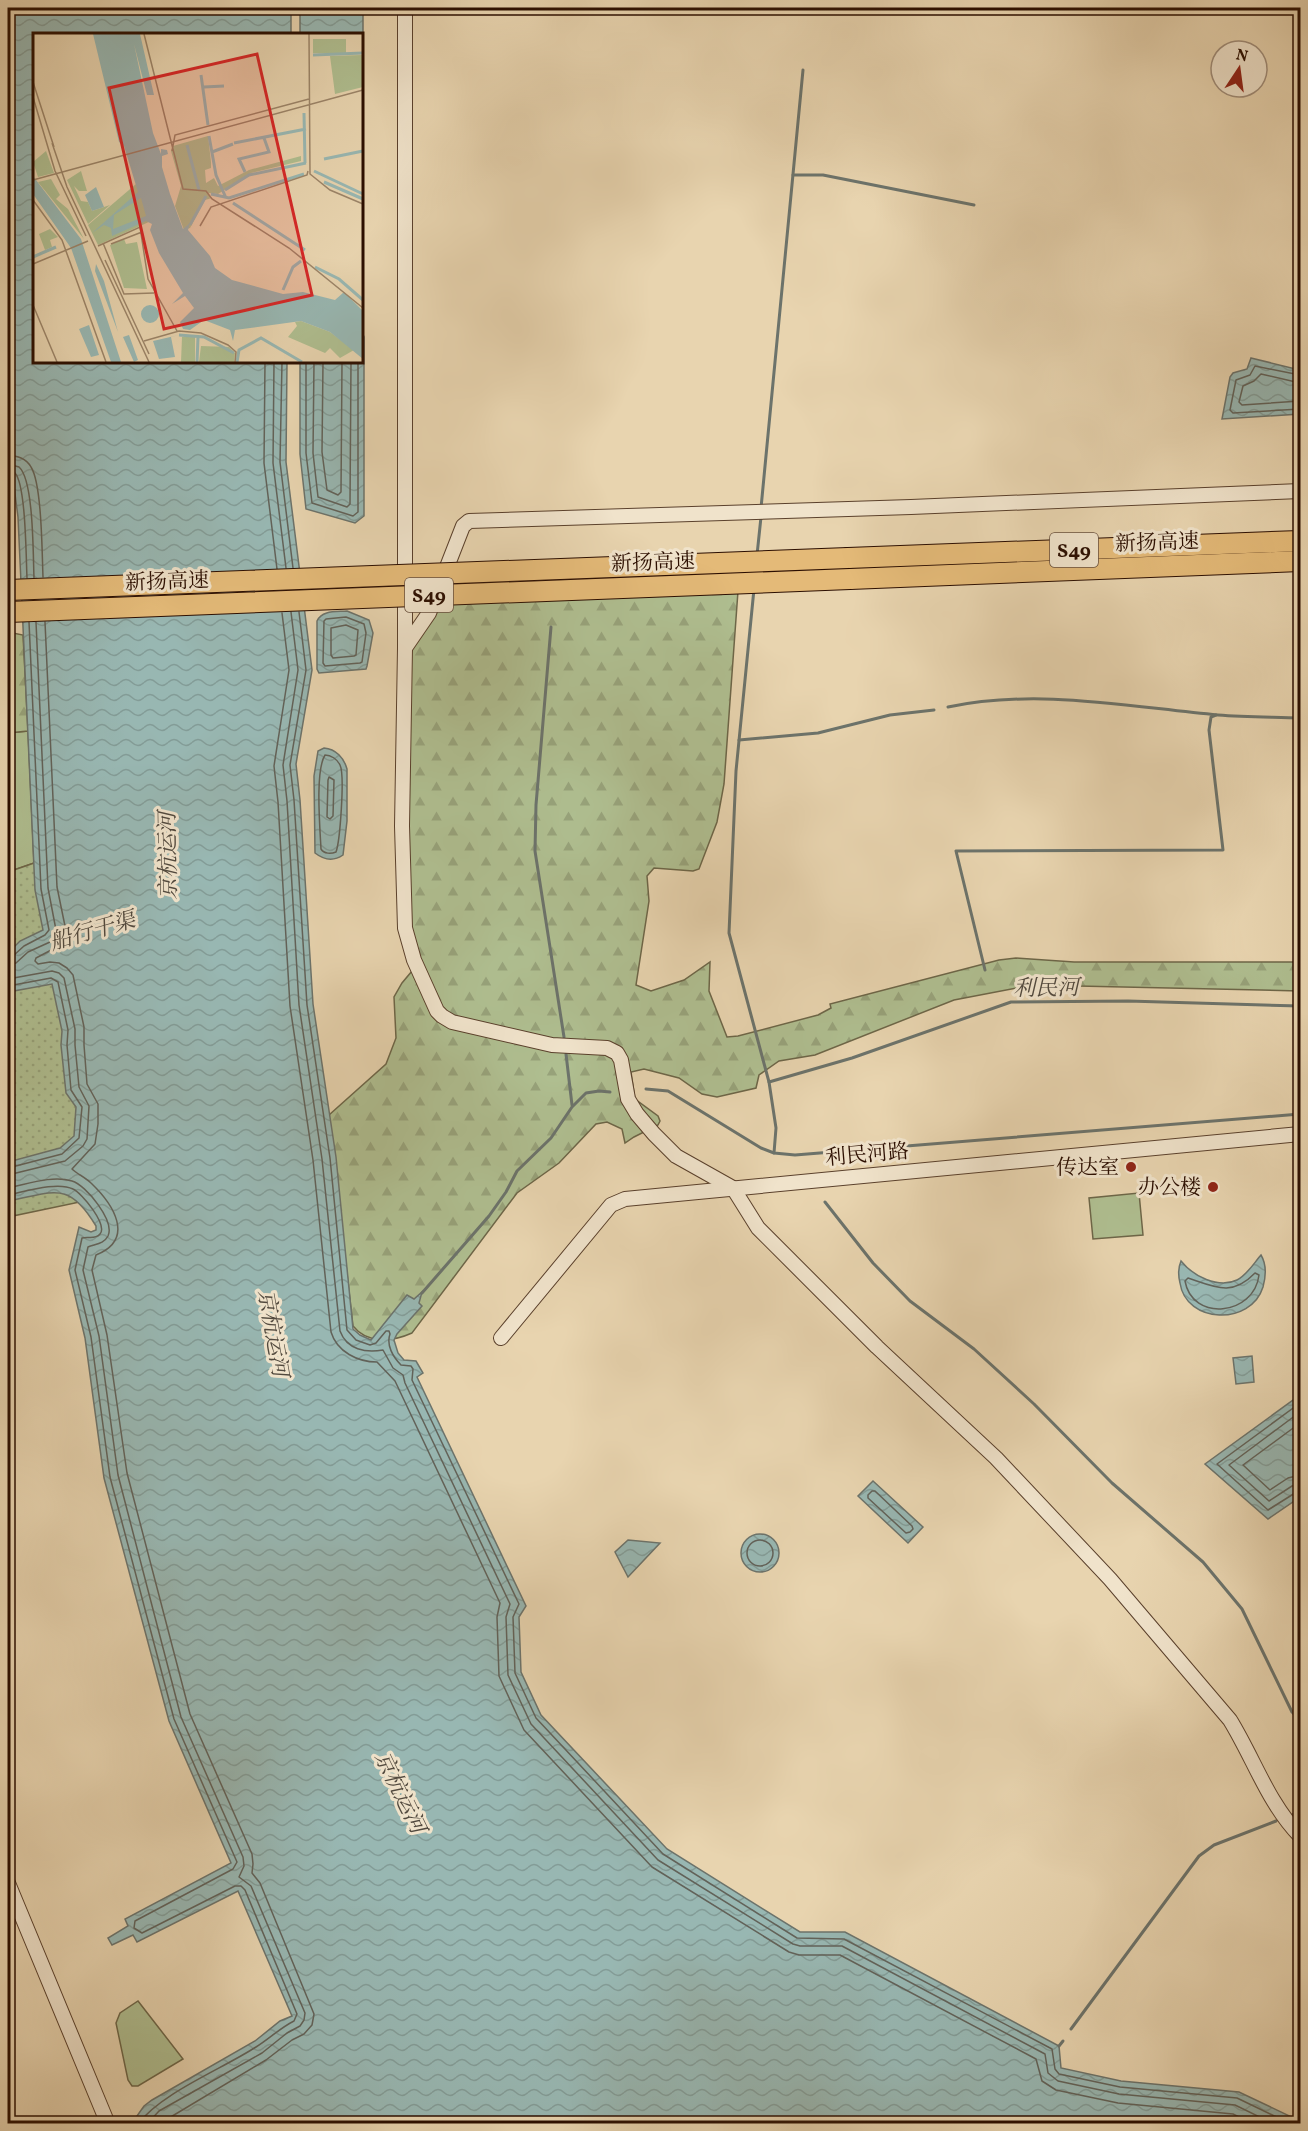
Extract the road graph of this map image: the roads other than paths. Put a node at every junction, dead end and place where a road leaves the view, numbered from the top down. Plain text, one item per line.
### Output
1 (405, 8) edge
2 (1300, 490) edge
3 (1300, 541) edge
4 (1300, 561) edge
5 (8, 590) edge
6 (8, 612) edge
7 (405, 648) junction
8 (1300, 1134) edge
9 (733, 1188) junction
10 (501, 1338) dead end
11 (1300, 1836) edge
12 (8, 1883) edge
13 (108, 2124) edge

1 - 7 street
2 - 7 street
3 - 5 highway, 新扬高速 / S49, bridge
4 - 6 highway, 新扬高速 / S49, bridge
7 - 9 street
8 - 9 street, 利民河路
9 - 10 street, 利民河路
9 - 11 street
12 - 13 street

